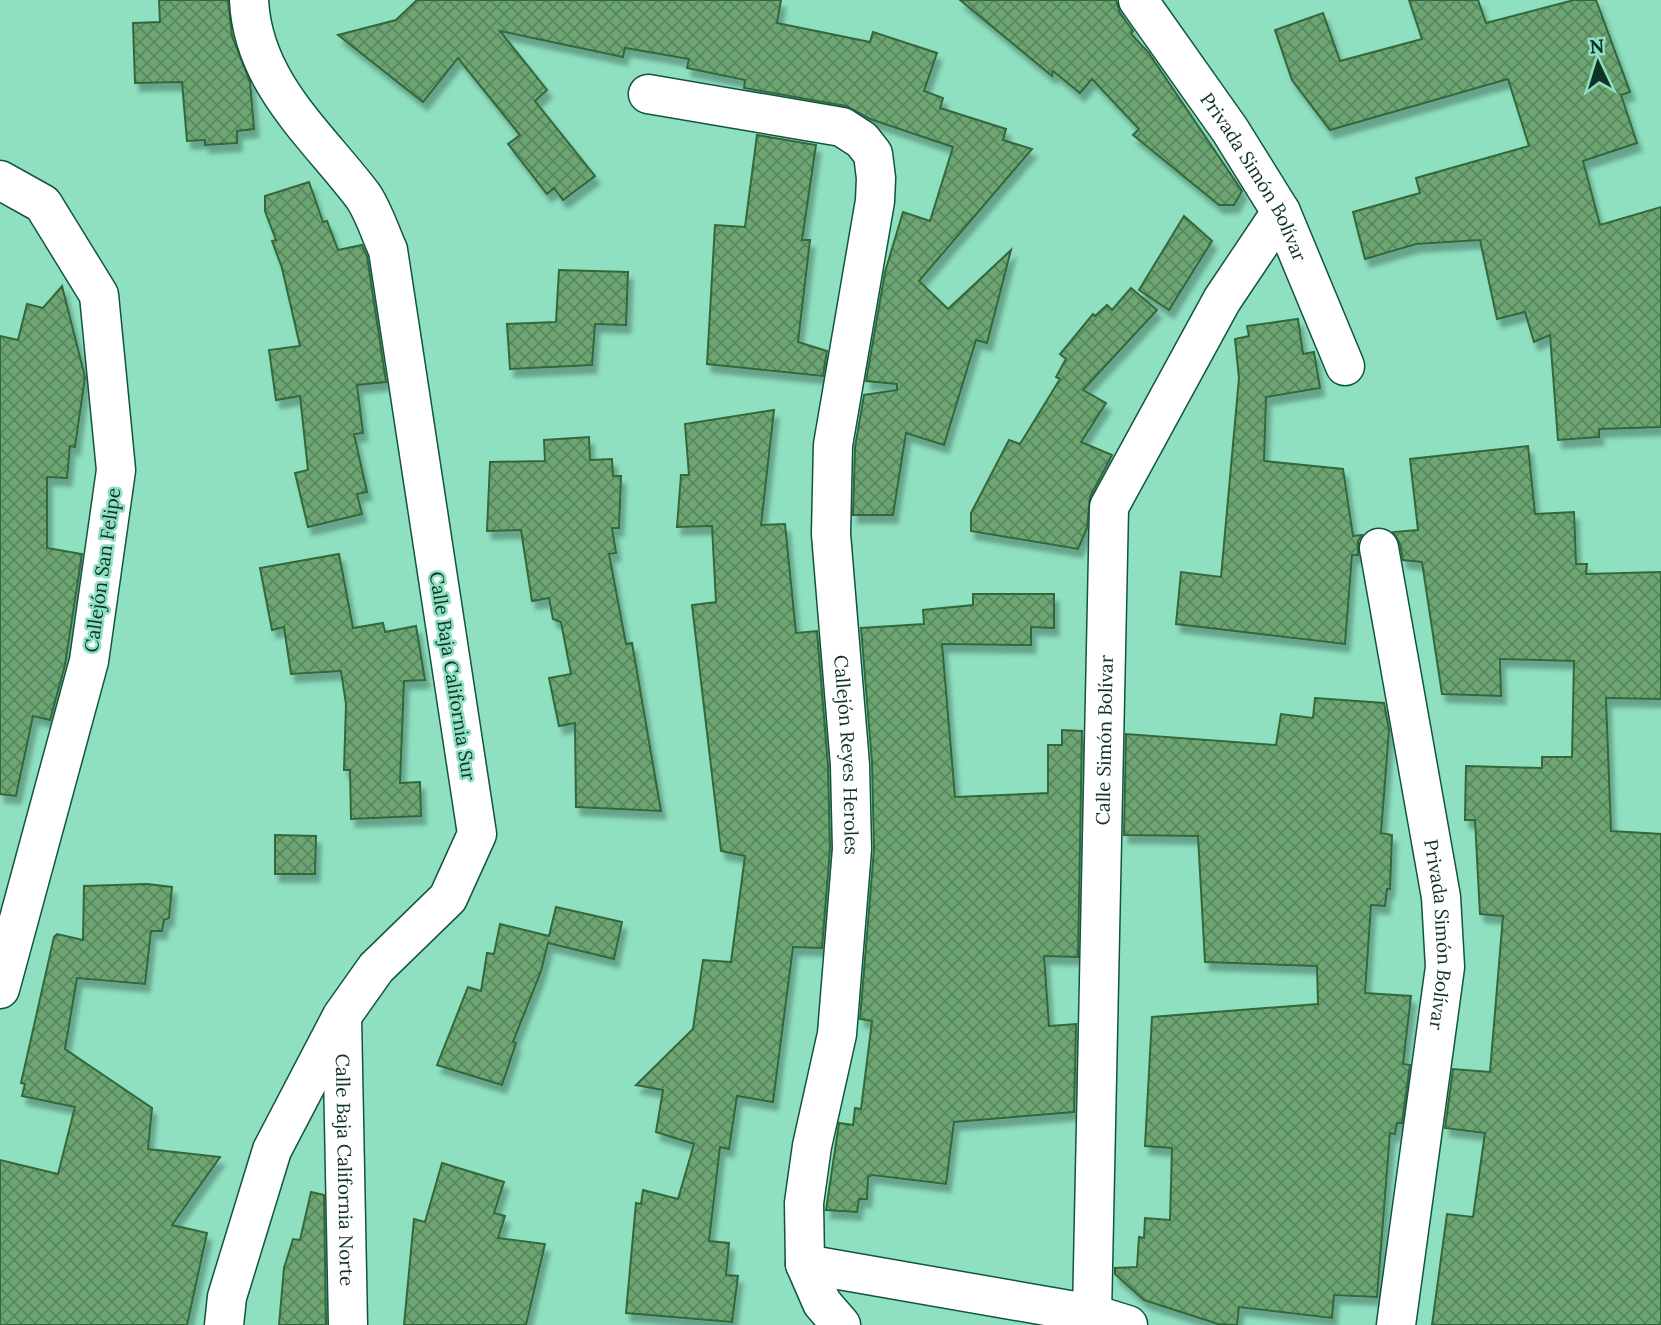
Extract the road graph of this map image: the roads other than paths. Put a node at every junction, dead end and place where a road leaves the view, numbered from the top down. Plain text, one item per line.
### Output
1 (249, 0) edge
2 (1138, 0) edge
3 (648, 94) dead end
4 (0, 180) edge
5 (1281, 212) junction
6 (1345, 366) dead end
7 (1379, 548) dead end
8 (0, 989) edge
9 (342, 1016) junction
10 (805, 1264) junction
11 (1092, 1314) junction
12 (224, 1325) edge
13 (348, 1325) edge
14 (841, 1325) edge
15 (1128, 1325) edge
16 (1396, 1325) edge

1 - 9 street, Calle Baja California Sur
2 - 5 street, Privada Simón Bolívar
3 - 10 street, Callejón Reyes Heroles
4 - 8 street, Callejón San Felipe
5 - 6 street, Privada Simón Bolívar
5 - 11 street, Calle Simón Bolívar
7 - 16 street, Privada Simón Bolívar
9 - 12 street, Calle Baja California Sur
9 - 13 street, Calle Baja California Norte
10 - 11 street
10 - 14 street
11 - 15 street

